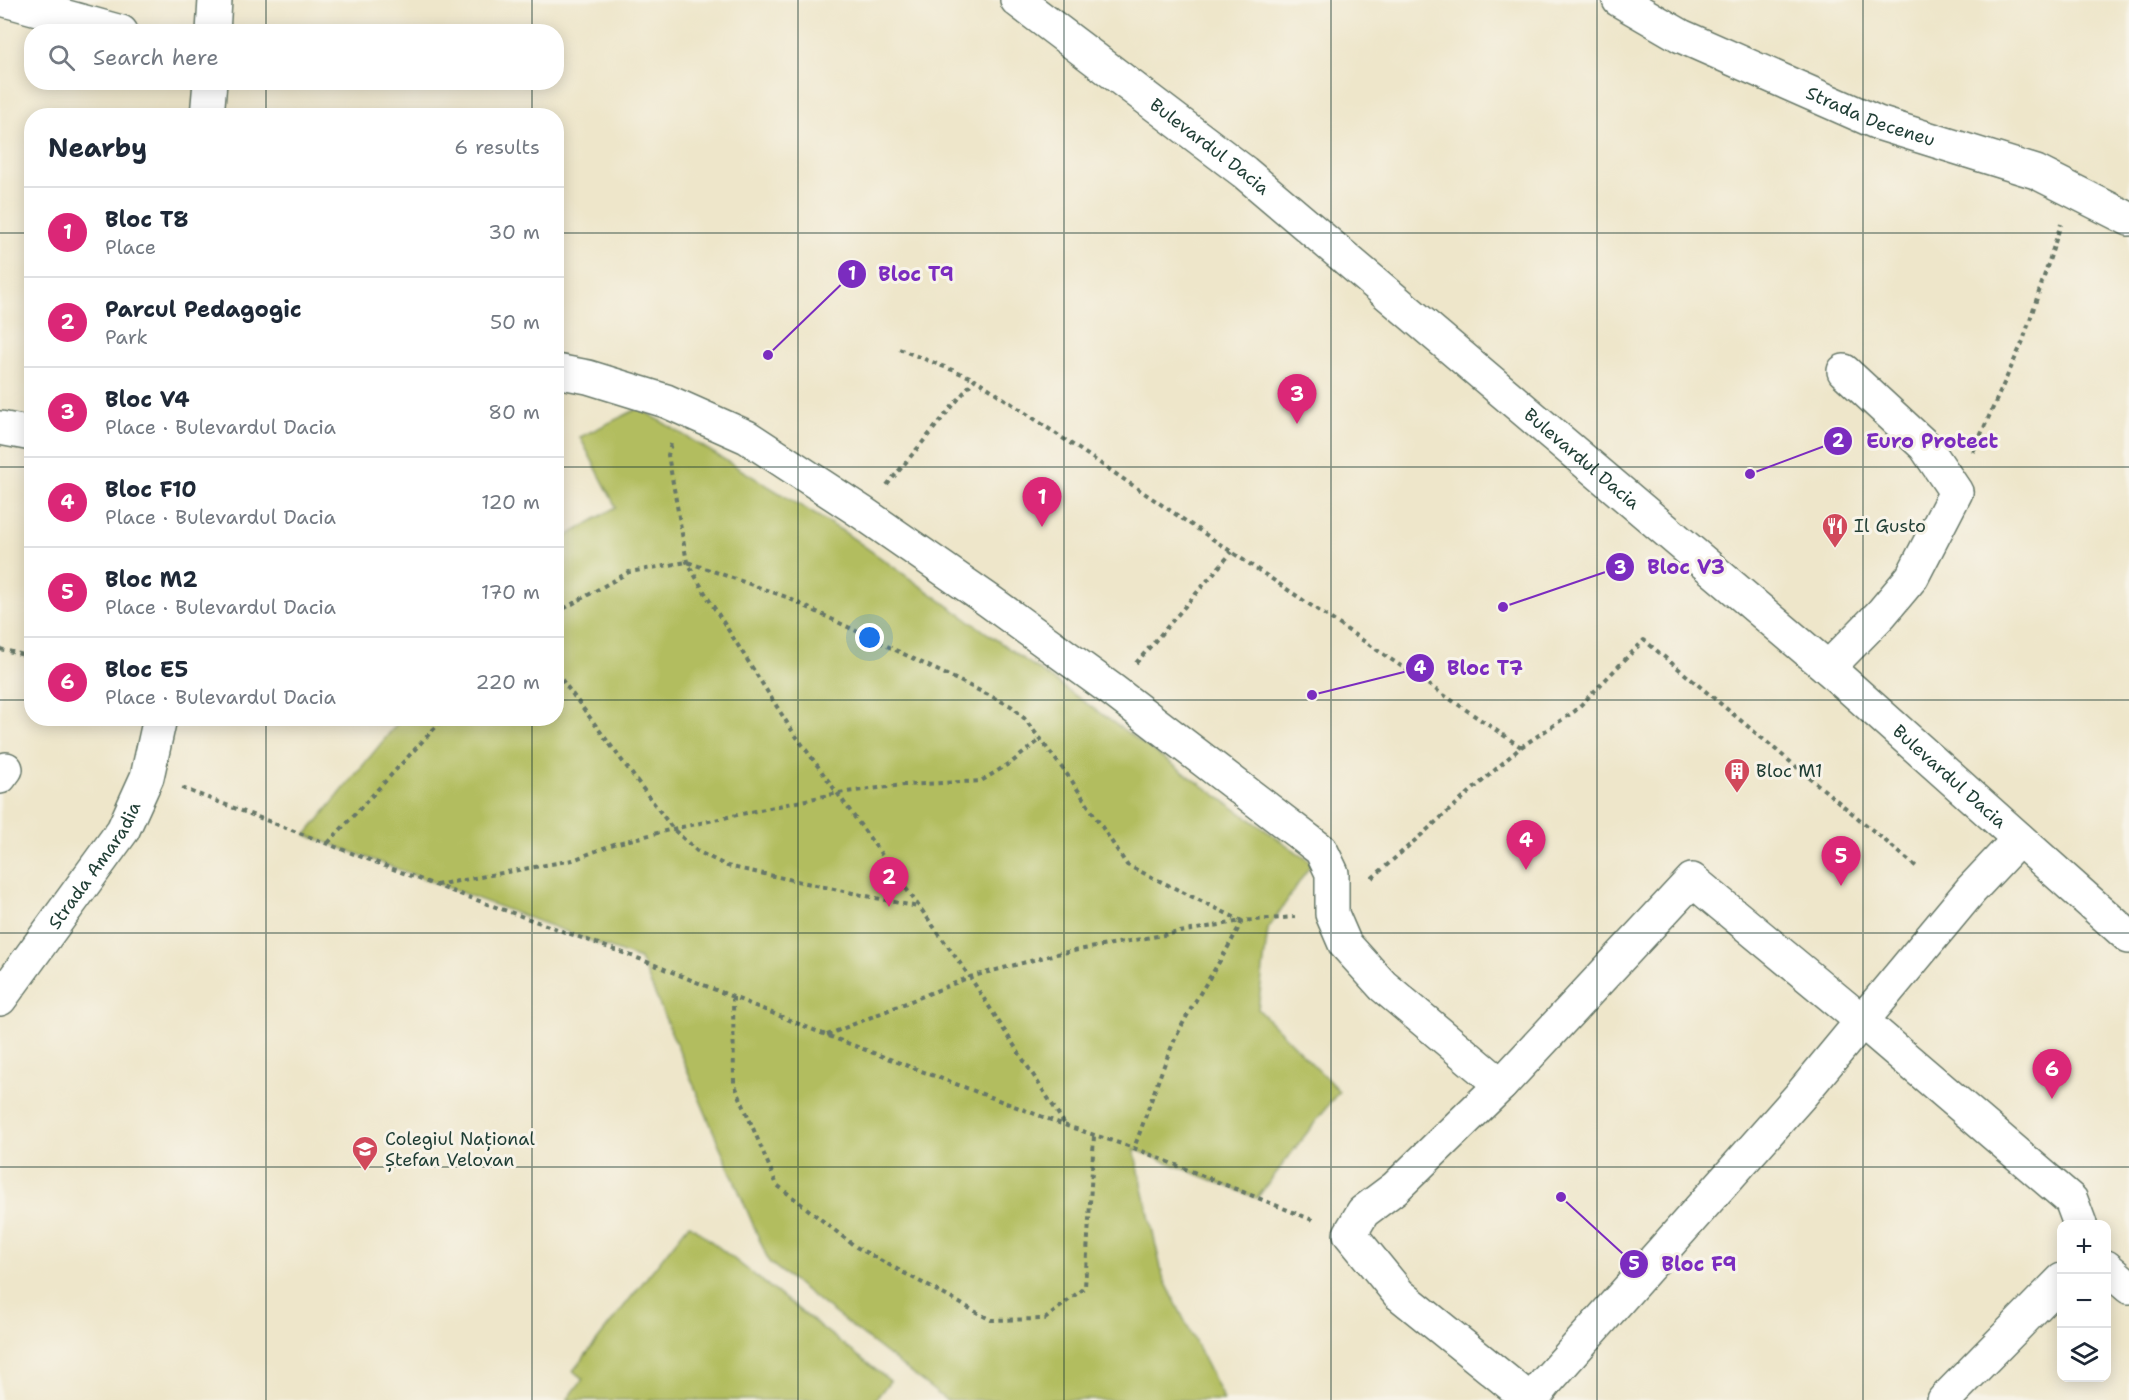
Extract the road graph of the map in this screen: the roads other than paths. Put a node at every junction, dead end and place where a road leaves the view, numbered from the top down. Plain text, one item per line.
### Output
1 (5, 0) edge
2 (215, 0) edge
3 (1017, 0) edge
4 (1619, 0) edge
5 (92, 24) edge
6 (214, 24) edge
7 (209, 90) edge
8 (208, 108) edge
9 (2129, 219) edge
10 (1844, 371) dead end
11 (564, 372) edge
12 (0, 428) edge
13 (24, 432) edge
14 (1828, 668) junction
15 (158, 726) edge
16 (2019, 840) junction
17 (2129, 937) edge
18 (4, 987) edge
19 (1862, 1022) junction
20 (1500, 1085) junction
21 (2078, 1220) edge
22 (2111, 1271) edge
23 (2057, 1284) edge
24 (2129, 1287) edge
25 (1531, 1400) edge
26 (1944, 1400) edge

1 - 5 main road
2 - 6 main road
3 - 14 main road, Bulevardul Dacia
4 - 9 main road, Strada Deceneu
7 - 8 main road
10 - 14 main road
11 - 20 main road
12 - 13 main road
14 - 16 main road, Bulevardul Dacia
15 - 18 main road, Strada Amaradia
16 - 17 main road, Bulevardul Dacia
16 - 19 main road
19 - 20 main road
19 - 21 main road
19 - 25 main road
20 - 25 main road
22 - 24 main road
23 - 26 main road

